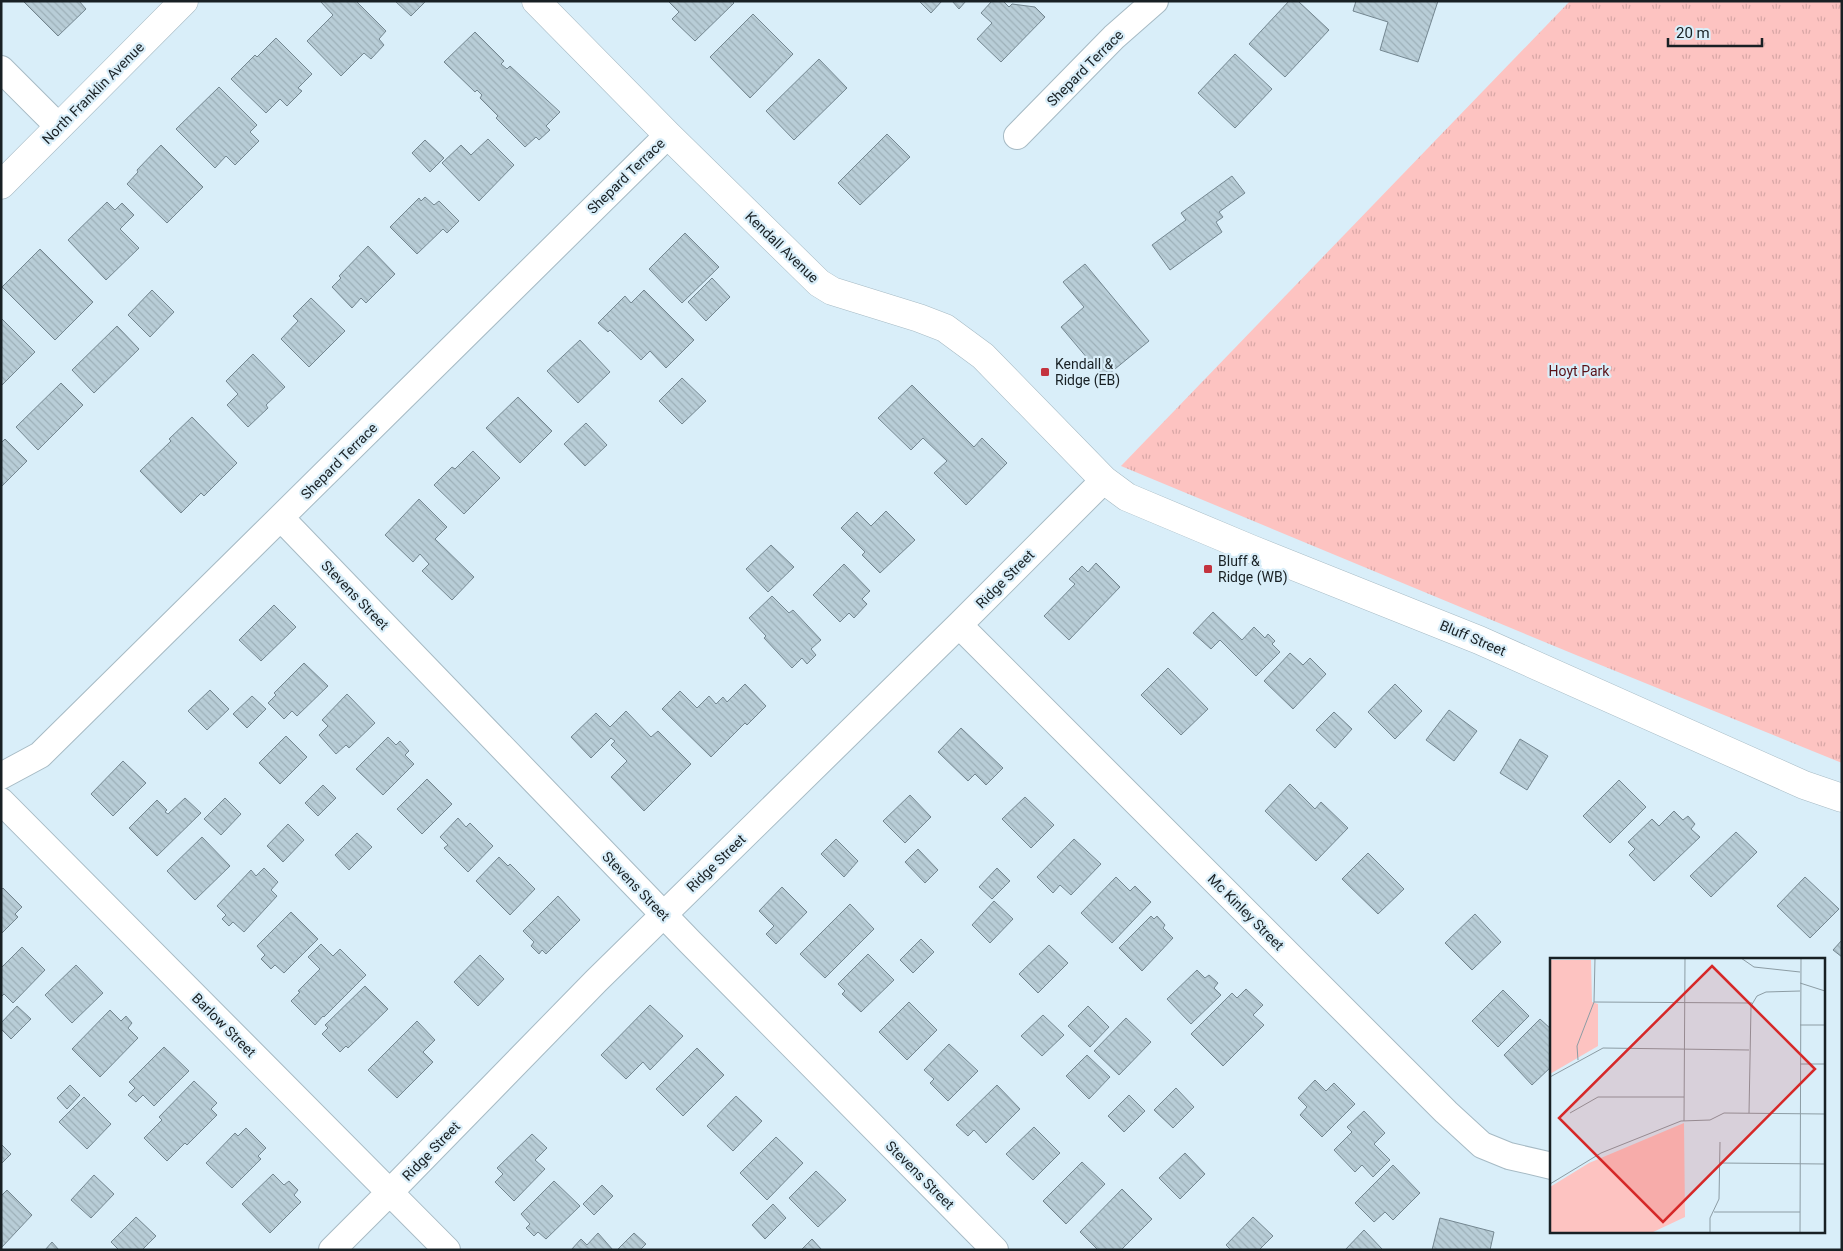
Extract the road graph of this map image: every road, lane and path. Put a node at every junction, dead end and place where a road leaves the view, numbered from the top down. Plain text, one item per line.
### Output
1 (184, 1) edge
2 (536, 1) edge
3 (1146, 4) edge
4 (1, 69) edge
5 (59, 127) junction
6 (668, 135) junction
7 (1017, 136) dead end
8 (1, 185) edge
9 (1104, 480) junction
10 (281, 518) junction
11 (959, 625) junction
12 (1, 776) edge
13 (1842, 798) edge
14 (1, 801) edge
15 (663, 915) junction
16 (1550, 1166) edge
17 (390, 1192) junction
18 (332, 1250) edge
19 (447, 1250) edge
20 (995, 1250) edge

1 - 5 street, North Franklin Avenue
2 - 6 street, Kendall Avenue
3 - 7 street, Shepard Terrace
4 - 5 street
5 - 8 street, North Franklin Avenue
6 - 9 street, Kendall Avenue
6 - 10 street, Shepard Terrace
9 - 11 street, Ridge Street
9 - 13 street, Bluff Street
10 - 12 street, Shepard Terrace
10 - 15 street, Stevens Street
11 - 15 street, Ridge Street
11 - 16 street, Mc Kinley Street
14 - 17 street, Barlow Street
15 - 17 street, Ridge Street
15 - 20 street, Stevens Street
17 - 18 street, Ridge Street
17 - 19 street, Barlow Street

